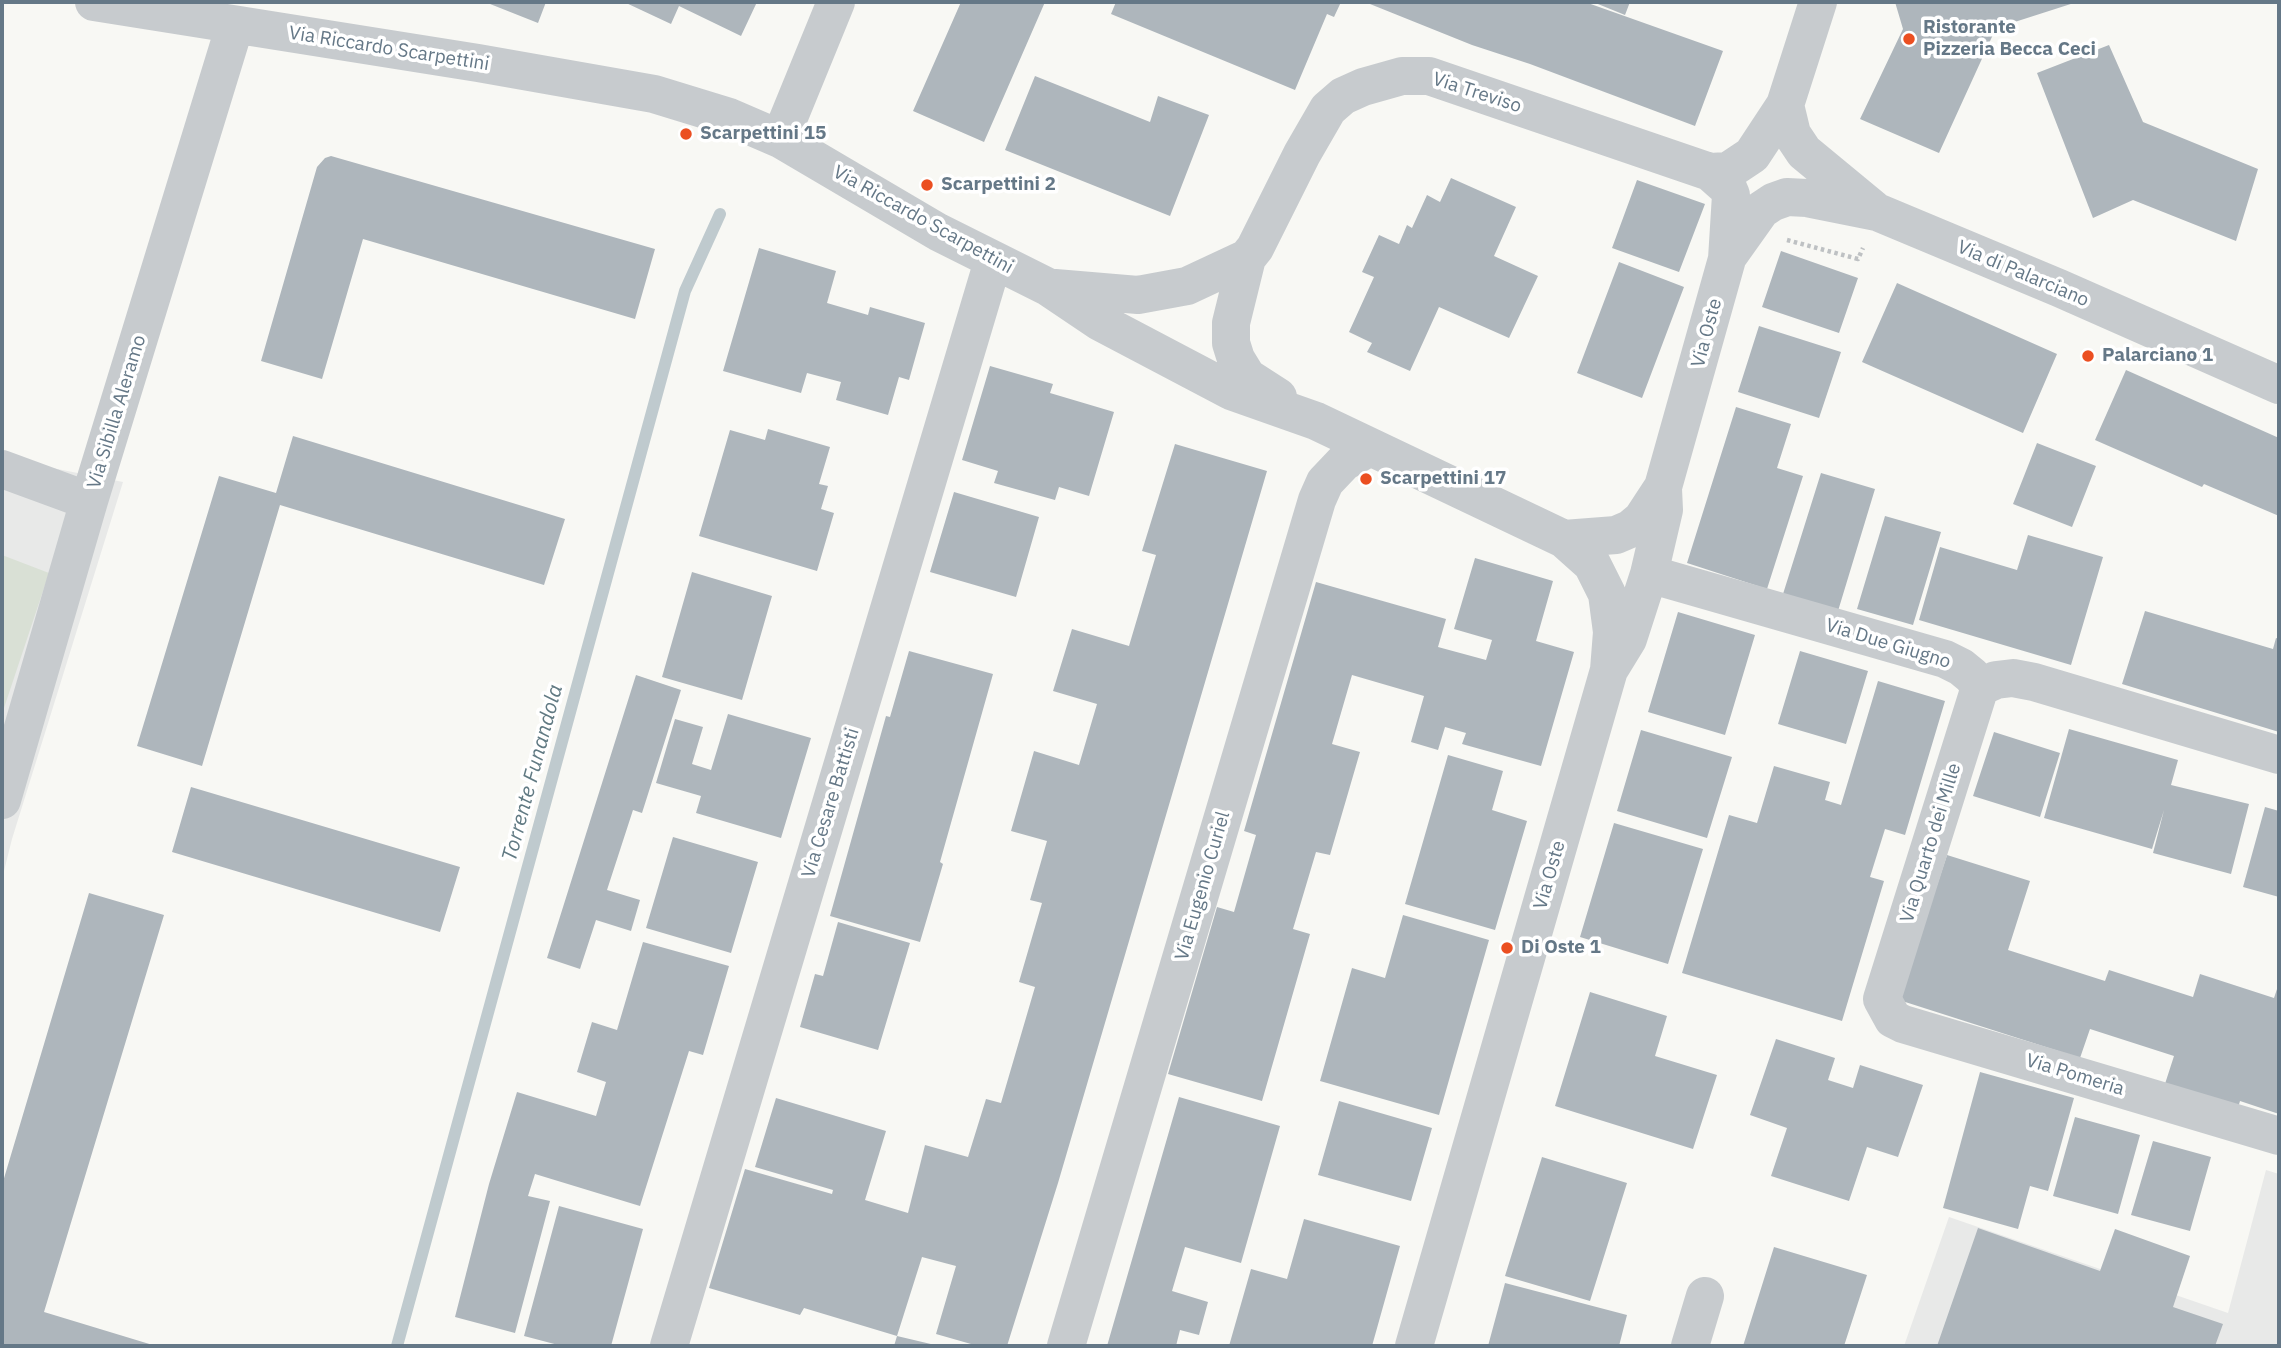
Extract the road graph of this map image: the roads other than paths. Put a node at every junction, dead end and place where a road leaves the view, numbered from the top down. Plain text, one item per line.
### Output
1 (94, 2) edge
2 (836, 2) edge
3 (1818, 2) edge
4 (236, 25) junction
5 (1785, 105) junction
6 (780, 139) junction
7 (1710, 172) junction
8 (1760, 210) joint
9 (1877, 212) junction
10 (1247, 258) junction
11 (1727, 259) junction
12 (993, 261) junction
13 (1048, 287) junction
14 (2279, 385) edge
15 (1316, 421) junction
16 (1370, 447) junction
17 (2, 469) edge
18 (1662, 487) junction
19 (89, 501) junction
20 (1564, 539) junction
21 (1649, 574) junction
22 (1609, 670) junction
23 (1980, 687) junction
24 (2279, 755) edge
25 (2, 800) edge
26 (1882, 999) joint
27 (2279, 1136) edge
28 (1705, 1296) dead end
29 (670, 1346) edge
30 (1066, 1346) edge
31 (1414, 1346) edge
32 (1690, 1346) edge

1 - 4 street, Via Riccardo Scarpettini
2 - 6 street
3 - 5 street
4 - 6 street, Via Riccardo Scarpettini
4 - 19 street, Via Sibilla Aleramo
5 - 7 street
5 - 9 street
6 - 12 street, Via Riccardo Scarpettini
7 - 10 street, Via Treviso
7 - 11 street, Via Oste
8 - 9 street, Via di Palarciano
8 - 11 street, Via Oste
9 - 14 street, Via di Palarciano
10 - 13 street
10 - 15 street, Via Treviso
11 - 18 street, Via Oste
12 - 13 street, Via Riccardo Scarpettini
12 - 29 street, Via Cesare Battisti
13 - 15 street, Via Riccardo Scarpettini
15 - 16 street, Via Riccardo Scarpettini
16 - 20 street, Via Riccardo Scarpettini
16 - 30 street, Via Eugenio Curiel
17 - 19 street
18 - 20 street, Via Oste
18 - 21 street, Via Oste
19 - 25 street, Via Sibilla Aleramo
20 - 22 street, Via Riccardo Scarpettini
21 - 22 street, Via Oste
21 - 23 street, Via Due Giugno
22 - 31 street, Via Oste
23 - 24 street
23 - 26 street, Via Quarto dei Mille
26 - 27 street, Via Pomeria
28 - 32 street

